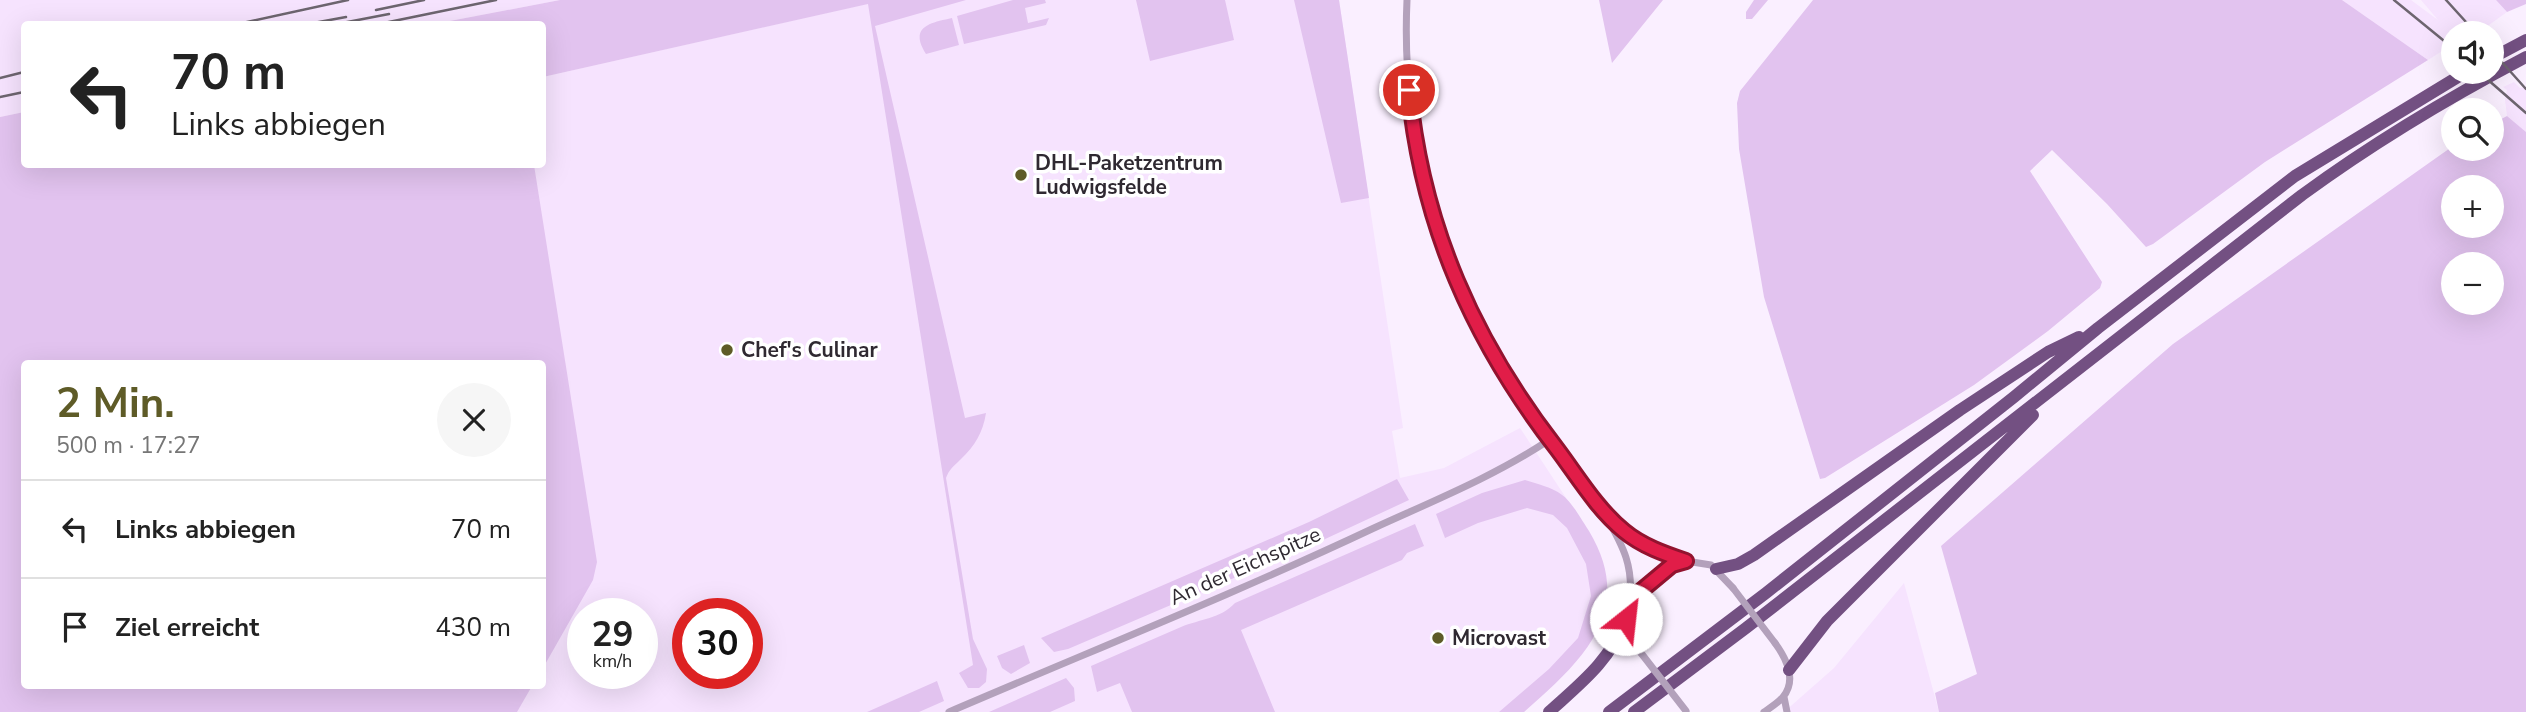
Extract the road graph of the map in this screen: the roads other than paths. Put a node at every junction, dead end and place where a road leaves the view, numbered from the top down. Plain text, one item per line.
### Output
1 (1407, 0) edge
2 (2526, 40) edge
3 (2504, 52) edge
4 (2526, 57) edge
5 (2446, 84) edge
6 (2098, 328) junction
7 (2084, 365) junction
8 (1549, 440) junction
9 (1604, 511) junction
10 (1686, 561) junction
11 (1716, 569) junction
12 (1630, 600) junction
13 (1626, 619) junction
14 (1789, 670) junction
15 (1784, 697) junction
16 (949, 712) edge
17 (1549, 712) edge
18 (1609, 712) edge
19 (1634, 712) edge
20 (1686, 712) edge
21 (1764, 712) edge
22 (1787, 712) edge

1 - 8 street
2 - 3 highway
4 - 7 highway
5 - 6 highway
6 - 11 highway
6 - 18 highway
7 - 14 highway
7 - 19 highway
8 - 9 street
8 - 16 street, An der Eichspitze
9 - 10 street
9 - 12 street
10 - 11 street
10 - 12 street
11 - 14 street, bridge
12 - 13 street
13 - 17 highway
13 - 20 street, bridge
14 - 15 street
15 - 21 street
15 - 22 street

